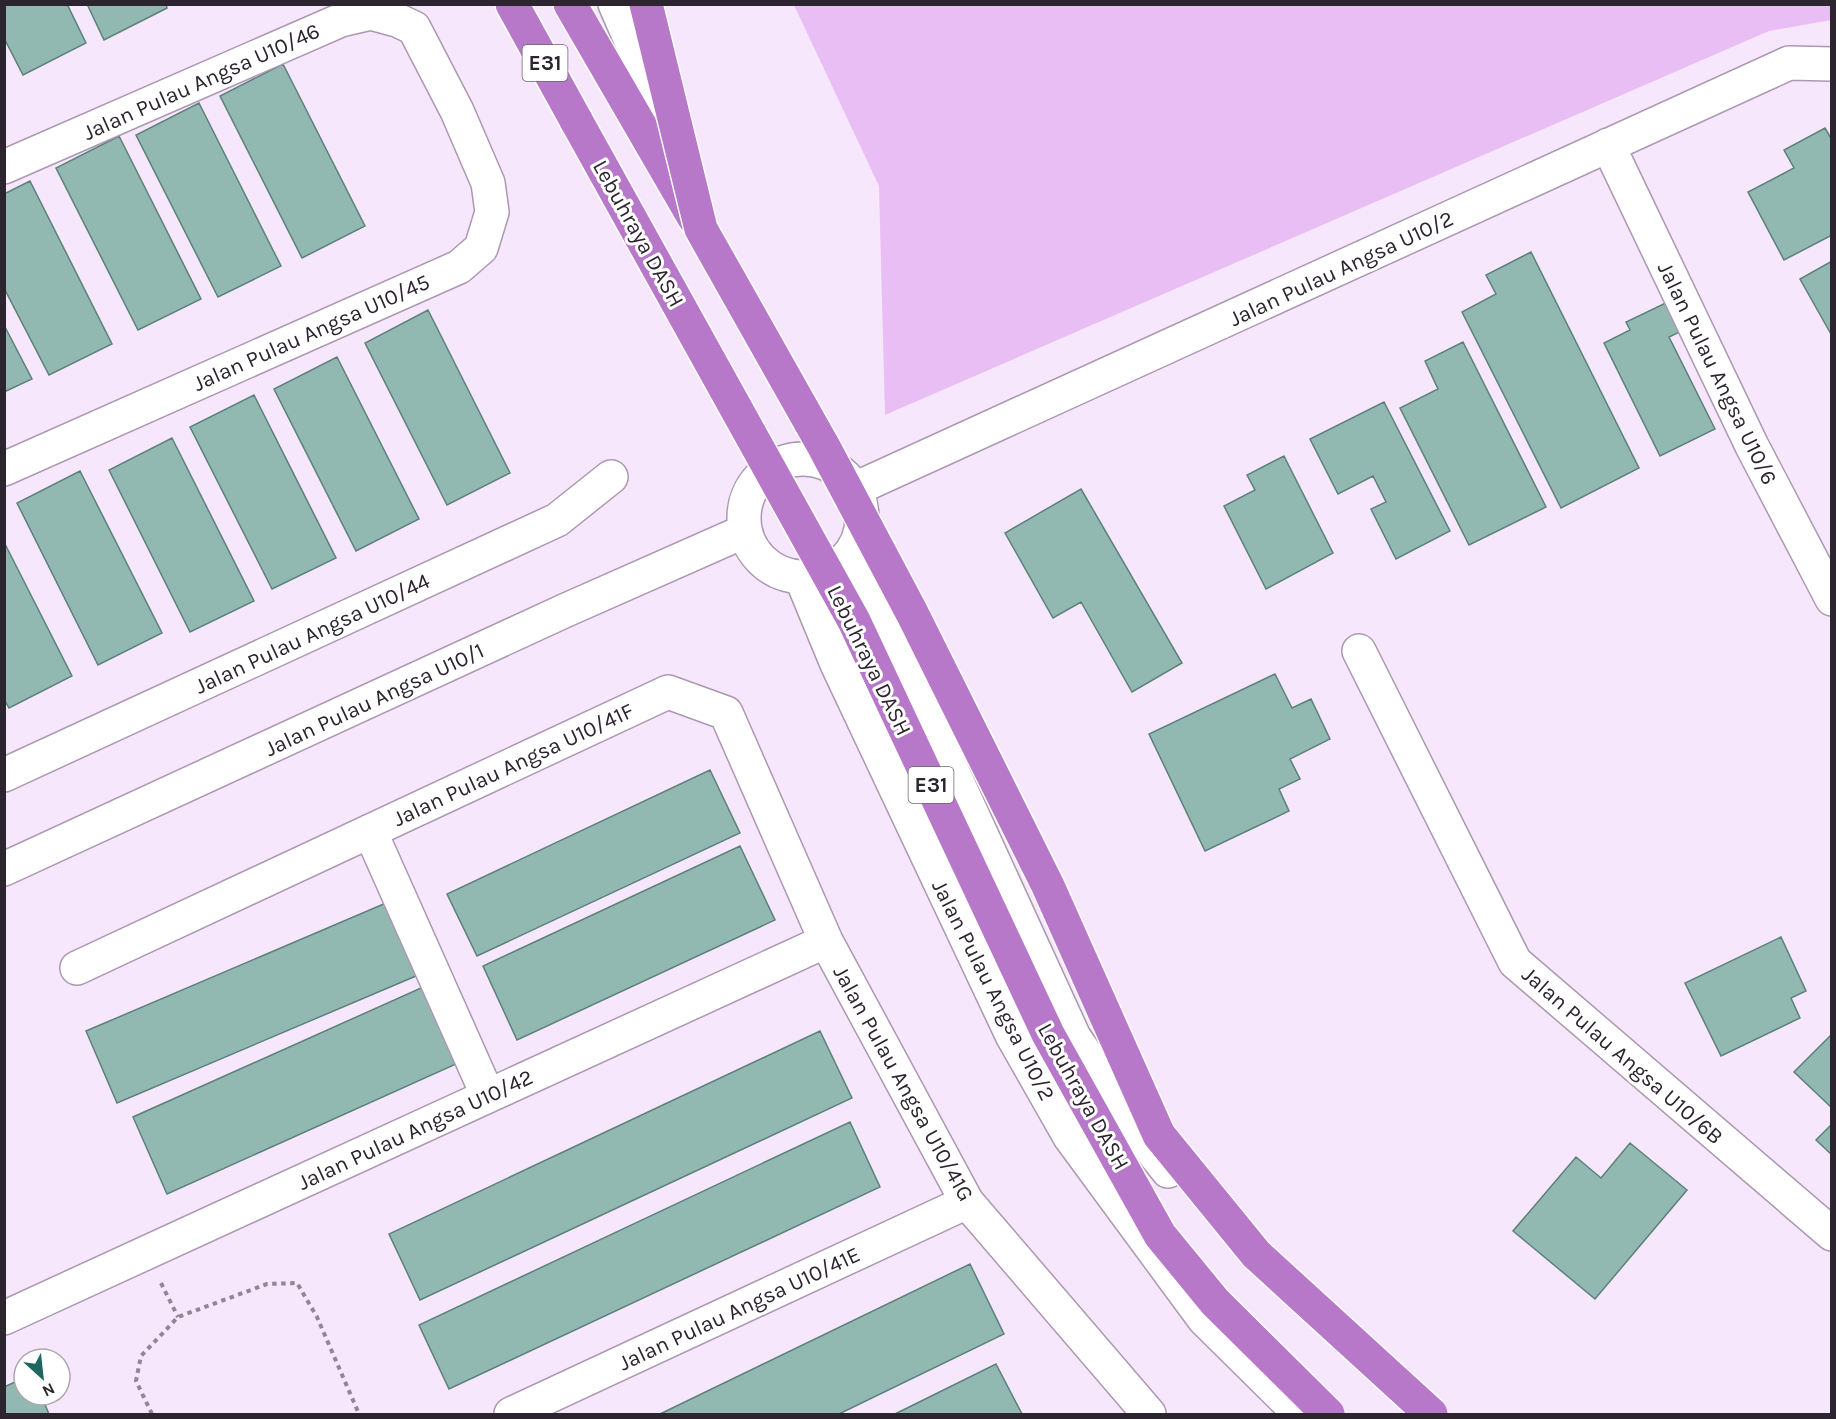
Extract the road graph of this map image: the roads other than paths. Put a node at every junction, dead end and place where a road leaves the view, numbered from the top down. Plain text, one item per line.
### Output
1 (512, 4) edge
2 (530, 4) edge
3 (570, 4) edge
4 (615, 4) edge
5 (646, 4) edge
6 (1832, 64) edge
7 (457, 111) joint
8 (1608, 145) junction
9 (4, 167) edge
10 (700, 229) junction
11 (812, 460) junction
12 (4, 469) edge
13 (611, 477) dead end
14 (759, 478) junction
15 (855, 489) junction
16 (745, 531) junction
17 (852, 552) junction
18 (801, 577) junction
19 (1832, 599) edge
20 (1359, 651) dead end
21 (4, 775) edge
22 (370, 831) junction
23 (4, 869) edge
24 (826, 941) junction
25 (77, 968) dead end
26 (488, 1096) junction
27 (967, 1202) junction
28 (1832, 1234) edge
29 (4, 1318) edge
30 (511, 1414) edge
31 (1149, 1414) edge
32 (1300, 1414) edge
33 (1328, 1414) edge
34 (1411, 1414) edge
35 (1431, 1414) edge

1 - 33 highway, Lebuhraya DASH / E31, bridge
2 - 14 street
3 - 10 highway, Lebuhraya DASH
4 - 11 street
5 - 10 highway, bridge
6 - 8 street, Jalan Pulau Angsa U10/2
7 - 9 street, Jalan Pulau Angsa U10/46
7 - 12 street, Jalan Pulau Angsa U10/45
8 - 15 street, Jalan Pulau Angsa U10/2
8 - 19 street, Jalan Pulau Angsa U10/6
10 - 35 highway, Lebuhraya DASH / E31, bridge
11 - 14 street
11 - 15 street
13 - 21 street, Jalan Pulau Angsa U10/44
14 - 16 street
15 - 17 street
16 - 18 street
16 - 23 street, Jalan Pulau Angsa U10/1
17 - 18 street
17 - 34 street
18 - 32 street, Jalan Pulau Angsa U10/2
20 - 28 street, Jalan Pulau Angsa U10/6B
22 - 24 street, Jalan Pulau Angsa U10/41F
22 - 25 street, Jalan Pulau Angsa U10/41F
22 - 26 street
24 - 26 street, Jalan Pulau Angsa U10/42
24 - 27 street, Jalan Pulau Angsa U10/41G
26 - 29 street, Jalan Pulau Angsa U10/42
27 - 30 street, Jalan Pulau Angsa U10/41E
27 - 31 street, Jalan Pulau Angsa U10/41G

